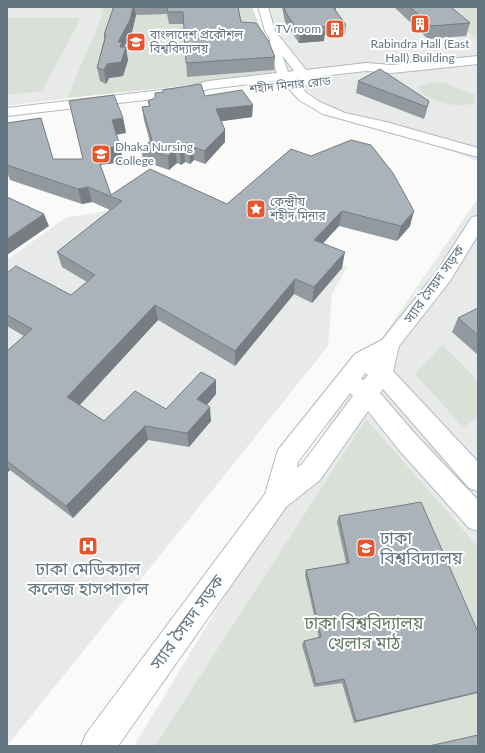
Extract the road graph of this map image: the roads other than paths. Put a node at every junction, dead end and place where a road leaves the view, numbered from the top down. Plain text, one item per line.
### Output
1 (263, 7) edge
2 (276, 39) junction
3 (478, 60) edge
4 (307, 79) junction
5 (288, 81) junction
6 (7, 112) edge
7 (374, 123) junction
8 (478, 153) edge
9 (478, 221) edge
10 (389, 346) junction
11 (363, 360) junction
12 (382, 373) junction
13 (346, 379) junction
14 (367, 394) junction
15 (478, 480) edge
16 (277, 499) junction
17 (478, 519) edge
18 (98, 746) edge

1 - 2 main road
2 - 4 main road
2 - 5 main road
3 - 4 main road, শহীদ মিনার রোড
4 - 5 main road, শহীদ মিনার রোড
4 - 7 main road
5 - 6 main road, শহীদ মিনার রোড
5 - 7 main road
7 - 8 main road
9 - 10 main road, স্যার সৈয়দ সড়ক
10 - 11 main road, স্যার সৈয়দ সড়ক
10 - 12 main road, স্যার সৈয়দ সড়ক
11 - 12 main road
11 - 13 main road, স্যার সৈয়দ সড়ক
12 - 14 main road, স্যার সৈয়দ সড়ক
12 - 15 main road
13 - 14 main road
13 - 16 main road, স্যার সৈয়দ সড়ক
14 - 16 main road, স্যার সৈয়দ সড়ক
14 - 17 main road
16 - 18 main road, স্যার সৈয়দ সড়ক

